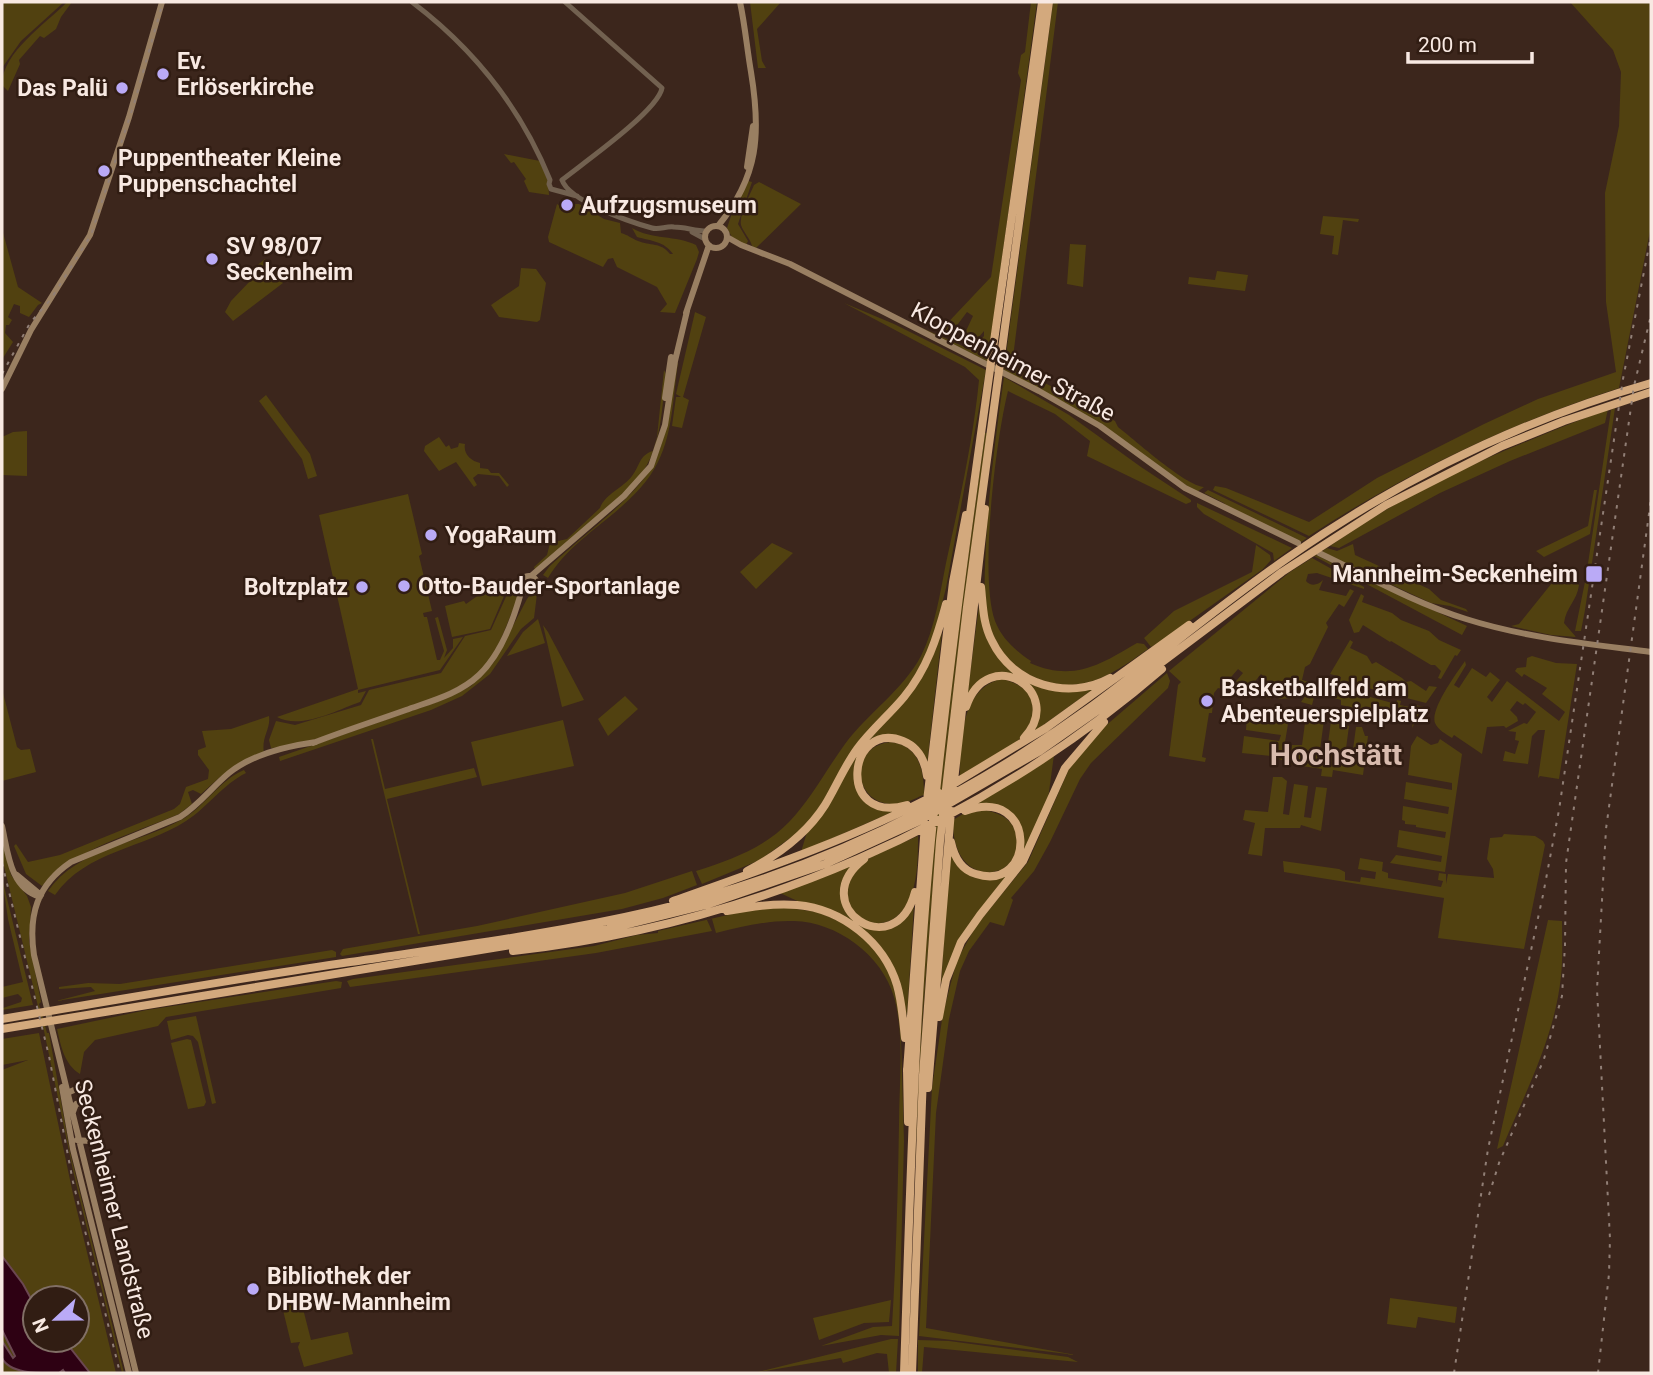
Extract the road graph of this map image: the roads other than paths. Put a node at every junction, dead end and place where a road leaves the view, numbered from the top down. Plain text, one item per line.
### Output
1 (162, 2) edge
2 (412, 2) edge
3 (565, 2) edge
4 (741, 2) edge
5 (1042, 2) edge
6 (1049, 2) edge
7 (550, 180) junction
8 (561, 185) junction
9 (730, 211) junction
10 (718, 226) junction
11 (689, 230) junction
12 (707, 231) junction
13 (725, 237) junction
14 (710, 244) junction
15 (1651, 383) edge
16 (2, 389) edge
17 (1651, 392) edge
18 (1605, 402) junction
19 (986, 467) junction
20 (976, 482) junction
21 (1298, 543) dead end
22 (1319, 553) dead end
23 (1297, 556) junction
24 (979, 573) junction
25 (534, 578) junction
26 (953, 582) junction
27 (525, 590) junction
28 (1651, 652) edge
29 (1158, 659) junction
30 (1133, 664) junction
31 (1133, 694) junction
32 (960, 726) junction
33 (1012, 750) junction
34 (928, 787) junction
35 (959, 791) junction
36 (957, 812) junction
37 (919, 817) junction
38 (2, 826) edge
39 (949, 831) junction
40 (875, 851) junction
41 (12, 867) junction
42 (920, 876) junction
43 (720, 884) junction
44 (29, 893) junction
45 (40, 896) junction
46 (706, 902) junction
47 (35, 909) junction
48 (2, 1019) edge
49 (2, 1030) edge
50 (933, 1034) junction
51 (57, 1054) junction
52 (907, 1071) junction
53 (83, 1089) dead end
54 (68, 1093) junction
55 (84, 1102) dead end
56 (72, 1114) junction
57 (68, 1126) junction
58 (89, 1140) dead end
59 (80, 1141) junction
60 (920, 1148) junction
61 (912, 1157) junction
62 (129, 1373) edge
63 (136, 1373) edge
64 (904, 1373) edge
65 (912, 1373) edge

1 - 16 main road
2 - 7 street
3 - 8 street
4 - 9 main road
5 - 20 highway
6 - 19 highway
7 - 8 street
7 - 8 street
8 - 11 street
9 - 10 main road
9 - 13 main road
10 - 12 main road
10 - 13 main road
11 - 12 street
11 - 14 street
12 - 14 main road
13 - 14 main road
13 - 21 main road, Kloppenheimer Straße
14 - 25 main road
15 - 18 highway
17 - 18 highway
18 - 23 highway
19 - 24 highway
19 - 60 highway
20 - 26 highway
20 - 61 highway
22 - 28 main road
23 - 29 highway
23 - 29 highway
24 - 30 highway
24 - 32 highway
25 - 27 main road
25 - 27 main road
26 - 34 highway
26 - 43 highway
27 - 45 main road
29 - 30 highway
29 - 31 highway
29 - 35 highway
30 - 33 highway
31 - 36 highway
31 - 50 highway
32 - 33 highway
32 - 39 highway
33 - 35 highway
34 - 37 highway
34 - 42 highway
35 - 37 highway
35 - 37 highway
36 - 37 highway
36 - 39 highway
37 - 40 highway
37 - 43 highway
37 - 46 highway
38 - 41 main road
39 - 50 highway
40 - 42 highway
40 - 46 highway
41 - 44 main road
41 - 45 main road
42 - 52 highway
43 - 46 highway
44 - 45 main road
44 - 47 main road
45 - 47 main road, Seckenheimer Landstraße
46 - 48 highway
46 - 49 highway
46 - 52 highway
47 - 51 main road, Seckenheimer Landstraße
50 - 60 highway
51 - 54 main road, Seckenheimer Landstraße
51 - 54 main road, Seckenheimer Landstraße
52 - 61 highway
53 - 54 main road
54 - 56 main road, Seckenheimer Landstraße
54 - 57 main road, Seckenheimer Landstraße
55 - 56 main road
56 - 59 main road, Seckenheimer Landstraße
57 - 59 main road
57 - 62 main road, Seckenheimer Landstraße
58 - 59 main road
59 - 63 main road, Seckenheimer Landstraße
60 - 65 highway
61 - 64 highway

